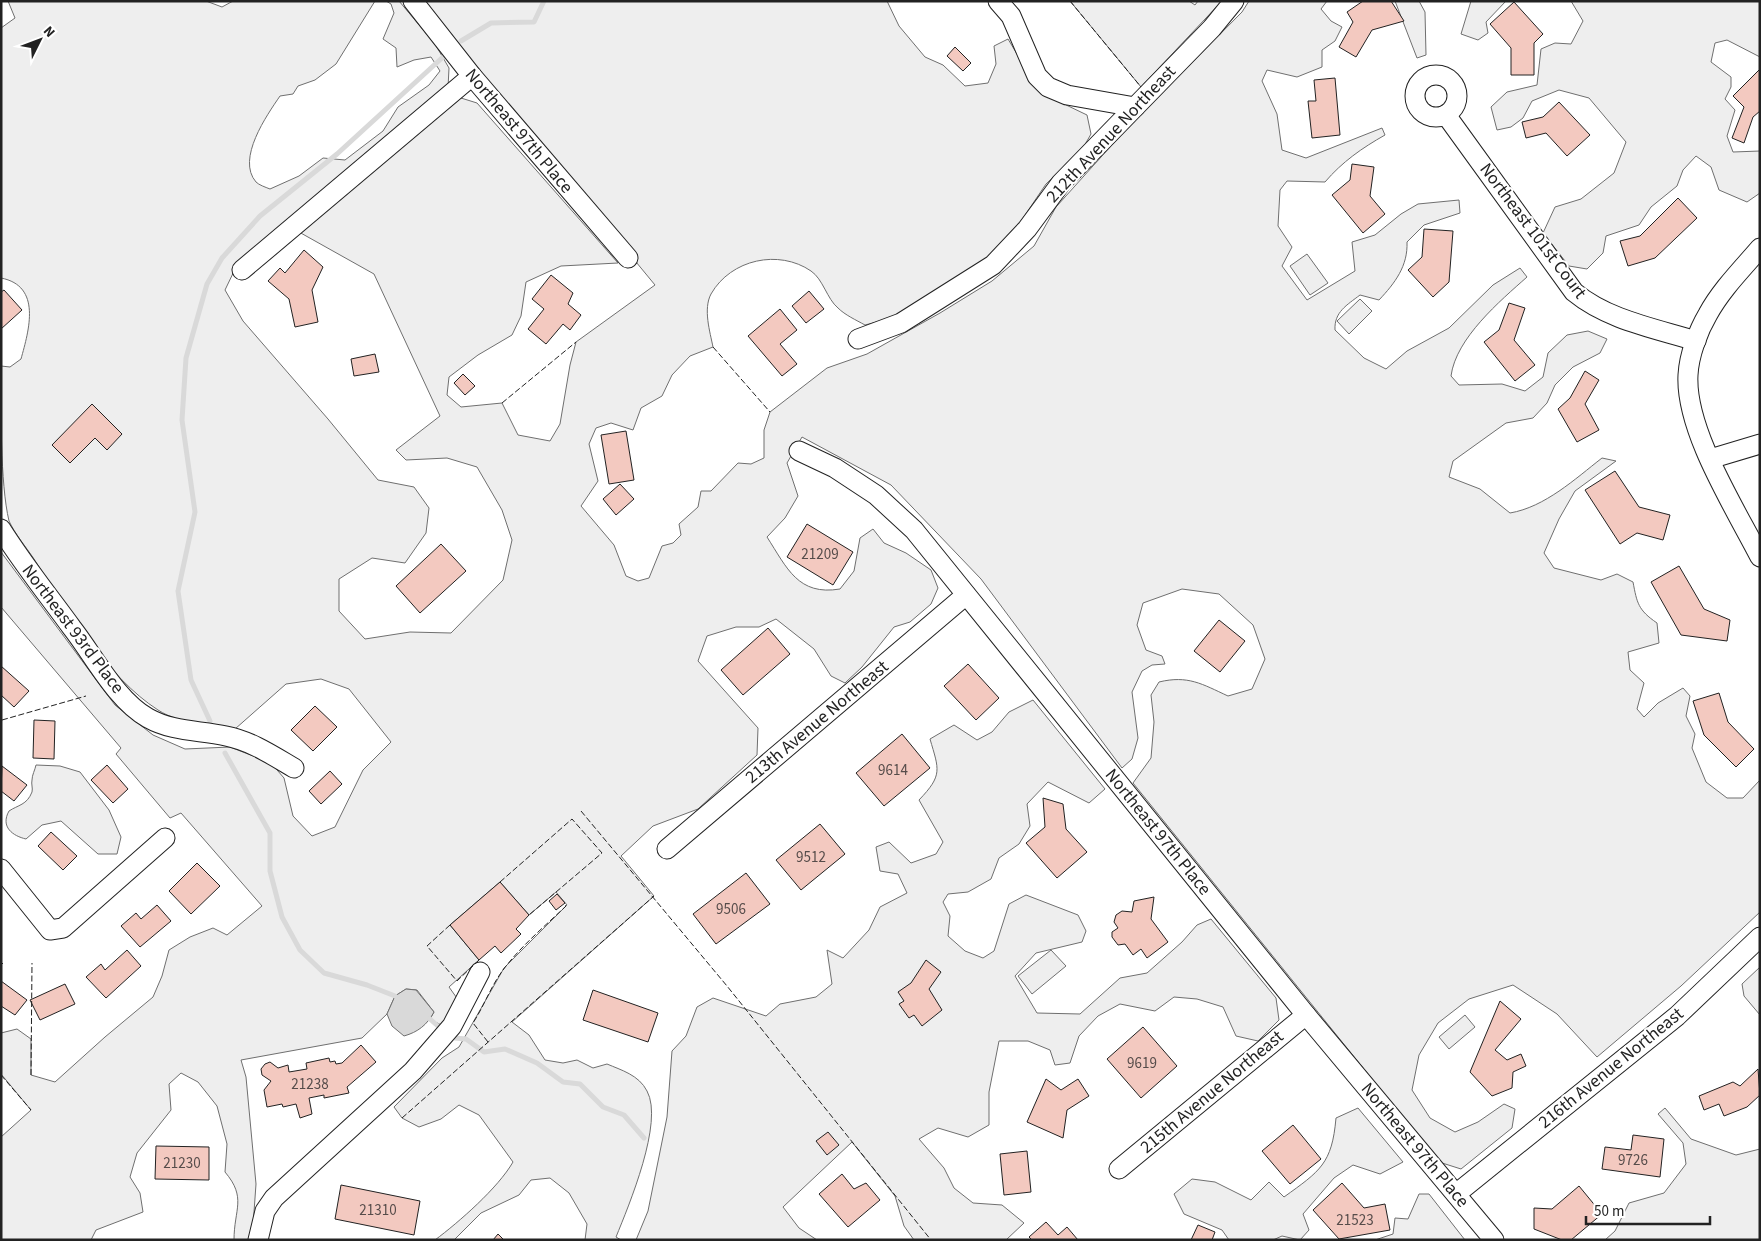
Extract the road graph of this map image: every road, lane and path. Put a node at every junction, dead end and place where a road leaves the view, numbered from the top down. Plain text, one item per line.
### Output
1 (413, 1) edge
2 (998, 1) edge
3 (1234, 1) edge
4 (472, 76) junction
5 (1135, 107) junction
6 (1446, 115) dead end
7 (1760, 248) edge
8 (628, 258) dead end
9 (242, 270) dead end
10 (858, 339) dead end
11 (1696, 341) junction
12 (1760, 444) edge
13 (799, 452) dead end
14 (1710, 459) junction
15 (1, 529) edge
16 (1760, 557) edge
17 (966, 595) junction
18 (294, 768) dead end
19 (165, 838) dead end
20 (667, 850) dead end
21 (1, 869) edge
22 (1760, 937) edge
23 (480, 972) dead end
24 (1306, 1015) junction
25 (1119, 1169) dead end
26 (1456, 1194) junction
27 (258, 1240) edge
28 (1494, 1240) edge

1 - 4 street, Northeast 97th Place
2 - 5 street
3 - 5 street, 212th Avenue Northeast
4 - 8 street, Northeast 97th Place
4 - 9 street
5 - 10 street, 212th Avenue Northeast
6 - 11 street, Northeast 101st Court
7 - 11 street
11 - 14 street
12 - 14 street
13 - 17 street, Northeast 97th Place
14 - 16 street
15 - 18 street, Northeast 93rd Place
17 - 20 street, 213th Avenue Northeast
17 - 24 street, Northeast 97th Place
19 - 21 street
22 - 26 street, 216th Avenue Northeast
23 - 27 street
24 - 25 street, 215th Avenue Northeast
24 - 26 street, Northeast 97th Place
26 - 28 street, Northeast 97th Place

